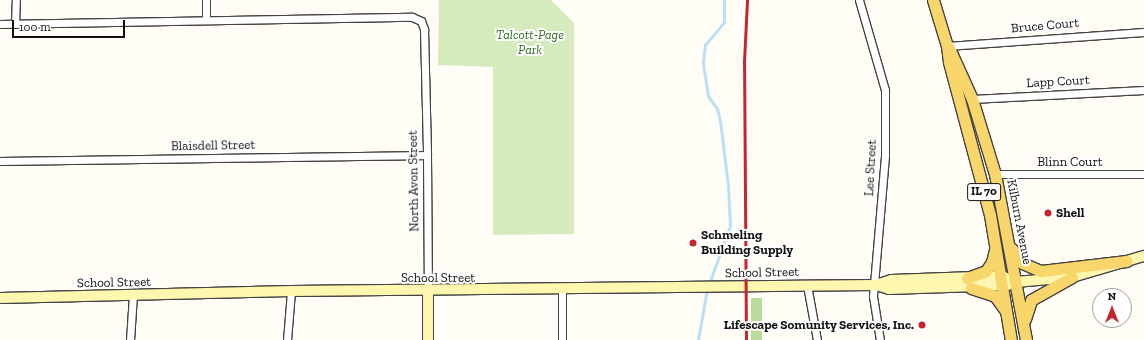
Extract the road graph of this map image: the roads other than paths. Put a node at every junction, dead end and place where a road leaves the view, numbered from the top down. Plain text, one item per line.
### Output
1 (16, 0) edge
2 (206, 0) edge
3 (859, 0) edge
4 (933, 0) edge
5 (206, 20) junction
6 (0, 24) edge
7 (15, 24) junction
8 (1144, 32) edge
9 (947, 46) junction
10 (1144, 90) edge
11 (972, 99) junction
12 (427, 155) junction
13 (0, 161) edge
14 (996, 174) junction
15 (1144, 174) edge
16 (996, 244) junction
17 (1010, 245) junction
18 (1144, 256) edge
19 (1126, 261) junction
20 (1072, 277) junction
21 (1002, 282) junction
22 (1016, 282) junction
23 (969, 283) junction
24 (876, 285) junction
25 (807, 286) junction
26 (428, 290) junction
27 (562, 290) junction
28 (291, 291) junction
29 (133, 295) junction
30 (0, 298) edge
31 (1008, 316) junction
32 (1024, 328) junction
33 (130, 340) edge
34 (287, 340) edge
35 (428, 340) edge
36 (562, 340) edge
37 (817, 340) edge
38 (880, 340) edge
39 (1011, 340) edge
40 (1026, 340) edge

1 - 7 street
2 - 5 street
3 - 24 street, Lee Street
4 - 9 main road, Kilburn Avenue / IL 70
5 - 7 street
5 - 12 street, North Avon Street
6 - 7 street
8 - 9 street, Bruce Court
9 - 11 main road, Kilburn Avenue / IL 70
9 - 16 main road, Kilburn Avenue / IL 70
10 - 11 street, Lapp Court
11 - 14 main road, Kilburn Avenue / IL 70
12 - 13 street, Blaisdell Street
12 - 26 street, North Avon Street
14 - 15 street, Blinn Court
14 - 17 main road, Kilburn Avenue / IL 70
16 - 21 main road, Kilburn Avenue / IL 70
16 - 23 main road
17 - 19 main road
17 - 22 main road, Kilburn Avenue / IL 70
18 - 19 main road, School Street
19 - 20 main road, School Street
20 - 22 main road, School Street
20 - 32 main road
21 - 22 main road, School Street
21 - 23 main road, School Street
21 - 31 main road, Kilburn Avenue / IL 70
22 - 32 main road, Kilburn Avenue / IL 70
23 - 24 main road, School Street
23 - 31 main road
24 - 25 main road, School Street
24 - 38 street, Lee Street
25 - 27 main road, School Street
25 - 37 street
26 - 27 main road, School Street
26 - 28 main road, School Street
26 - 35 main road, North Avon Street
27 - 36 street
28 - 29 main road, School Street
28 - 34 street
29 - 30 main road, School Street
29 - 33 street
31 - 39 main road, Kilburn Avenue / IL 70
32 - 40 main road, Kilburn Avenue / IL 70

